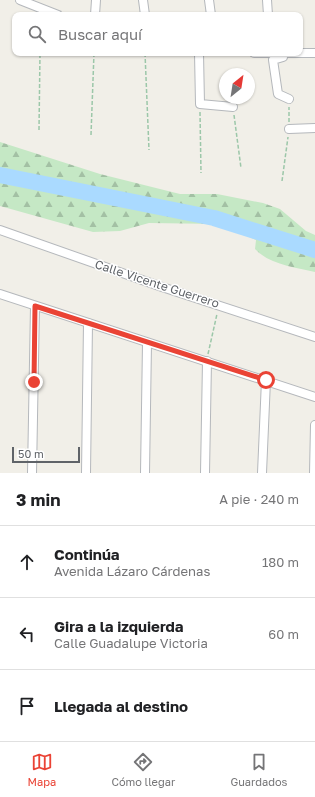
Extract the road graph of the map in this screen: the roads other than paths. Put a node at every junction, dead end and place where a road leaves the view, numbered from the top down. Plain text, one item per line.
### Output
1 (20, 0) edge
2 (96, 0) edge
3 (143, 0) edge
4 (210, 0) edge
5 (267, 0) edge
6 (50, 12) edge
7 (95, 12) edge
8 (145, 12) edge
9 (211, 12) edge
10 (268, 12) edge
11 (303, 53) edge
12 (315, 53) edge
13 (199, 56) edge
14 (283, 56) edge
15 (289, 100) road end
16 (233, 107) road end
17 (315, 128) edge
18 (289, 129) road end
19 (0, 230) edge
20 (0, 294) edge
21 (35, 306) junction
22 (88, 323) junction
23 (315, 337) edge
24 (147, 343) junction
25 (207, 361) junction
26 (266, 380) junction
27 (315, 396) edge
28 (315, 425) edge
29 (32, 473) edge
30 (86, 473) edge
31 (145, 473) edge
32 (205, 473) edge
33 (262, 473) edge
34 (314, 473) edge

1 - 6 street
2 - 7 street
3 - 8 street
4 - 9 street
5 - 10 street
11 - 12 street
13 - 16 street
14 - 15 street
17 - 18 street
19 - 23 street, Calle Vicente Guerrero
20 - 21 street
21 - 22 street
21 - 29 street
22 - 24 street
22 - 30 street
24 - 25 street
24 - 31 street
25 - 26 street
25 - 32 street
26 - 27 street
26 - 33 street
28 - 34 street

